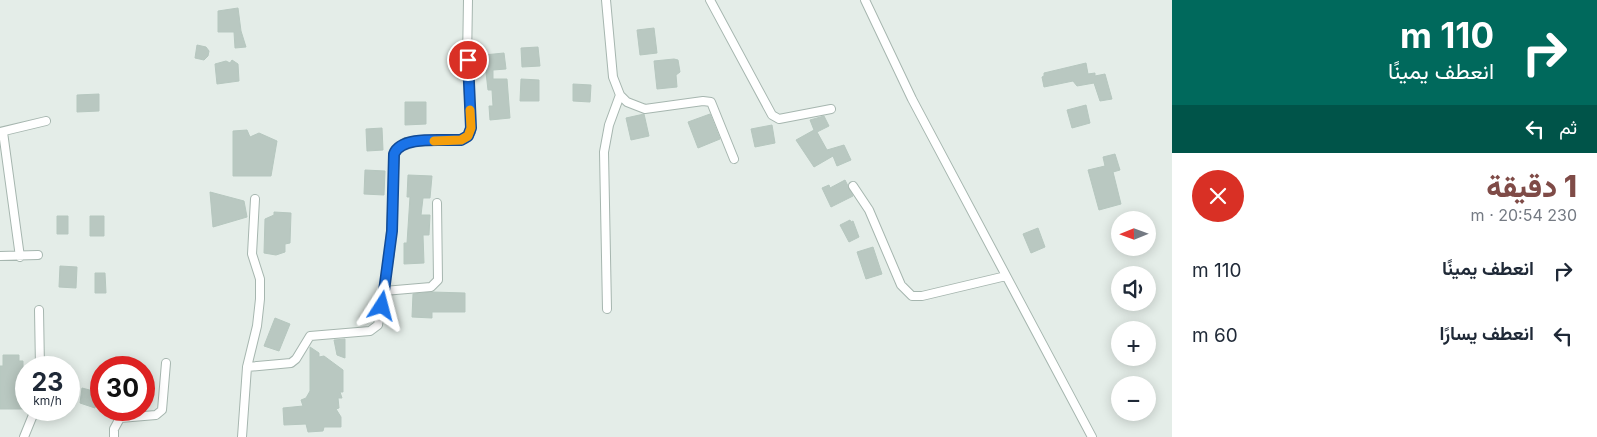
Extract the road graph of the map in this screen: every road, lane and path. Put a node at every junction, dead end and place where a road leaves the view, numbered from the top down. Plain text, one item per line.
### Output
1 (468, 0) edge
2 (606, 0) edge
3 (710, 0) edge
4 (865, 0) edge
5 (620, 95) junction
6 (831, 108) dead end
7 (46, 121) dead end
8 (1, 132) edge
9 (734, 159) dead end
10 (853, 186) dead end
11 (255, 199) dead end
12 (437, 204) dead end
13 (38, 255) dead end
14 (0, 256) edge
15 (20, 257) junction
16 (1006, 276) junction
17 (384, 291) junction
18 (607, 309) dead end
19 (39, 310) dead end
20 (40, 356) edge
21 (166, 363) dead end
22 (247, 367) junction
23 (31, 421) edge
24 (24, 437) edge
25 (114, 437) edge
26 (242, 437) edge
27 (1092, 437) edge

1 - 17 street
2 - 5 street
3 - 6 street
4 - 16 street
5 - 9 street
5 - 18 street
7 - 8 street
8 - 15 street
10 - 16 street
11 - 22 street
12 - 17 street
13 - 15 street
14 - 15 street
16 - 27 street
17 - 22 street
19 - 20 street
21 - 25 street
22 - 26 street
23 - 24 street

